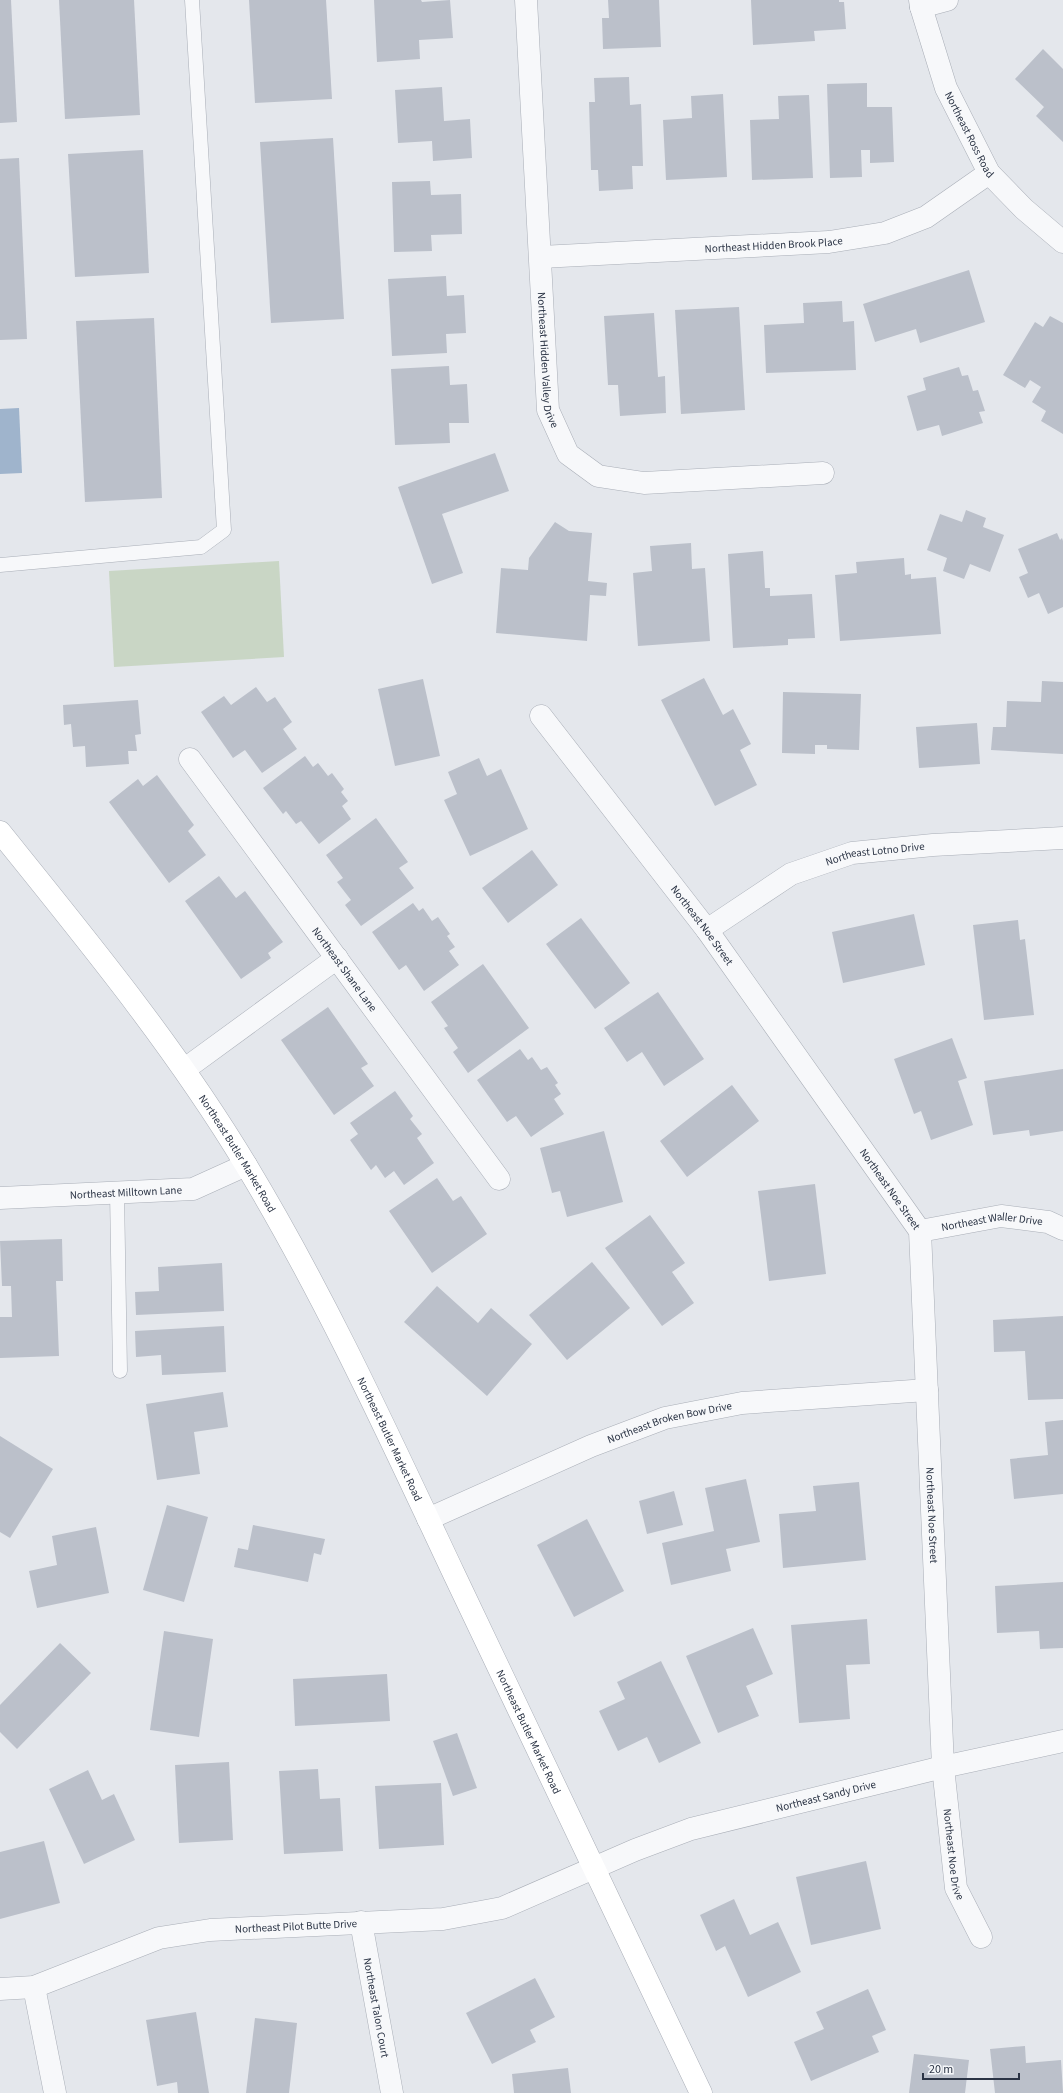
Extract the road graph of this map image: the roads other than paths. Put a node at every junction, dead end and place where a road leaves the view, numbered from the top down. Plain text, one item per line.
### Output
1 (192, 0) edge
2 (526, 0) edge
3 (947, 0) edge
4 (920, 4) edge
5 (989, 173) junction
6 (1063, 242) edge
7 (541, 257) junction
8 (823, 473) dead end
9 (0, 565) edge
10 (540, 716) dead end
11 (190, 759) dead end
12 (0, 832) edge
13 (1063, 838) edge
14 (707, 930) junction
15 (337, 958) junction
16 (185, 1069) junction
17 (246, 1165) junction
18 (499, 1179) dead end
19 (117, 1192) junction
20 (0, 1198) edge
21 (1063, 1229) edge
22 (920, 1231) junction
23 (120, 1371) dead end
24 (927, 1390) junction
25 (428, 1519) junction
26 (1063, 1741) edge
27 (943, 1767) junction
28 (594, 1869) junction
29 (361, 1922) junction
30 (981, 1937) dead end
31 (34, 1987) junction
32 (0, 1989) edge
33 (55, 2093) edge
34 (392, 2093) edge
35 (701, 2093) edge

1 - 9 lane
2 - 7 street, Northeast Hidden Valley Drive
3 - 4 street
4 - 5 street, Northeast Ross Road
5 - 6 street, Northeast Ross Road
5 - 7 street, Northeast Hidden Brook Place
7 - 8 street, Northeast Hidden Valley Drive
10 - 14 street, Northeast Noe Street
11 - 15 street, Northeast Shane Lane
12 - 16 main road, Northeast Butler Market Road
13 - 14 street, Northeast Lotno Drive
14 - 22 street, Northeast Noe Street
15 - 16 street
15 - 18 street, Northeast Shane Lane
16 - 17 main road, Northeast Butler Market Road
17 - 19 street, Northeast Milltown Lane
17 - 25 main road, Northeast Butler Market Road
19 - 20 street, Northeast Milltown Lane
19 - 23 lane
21 - 22 street, Northeast Waller Drive
22 - 24 street, Northeast Noe Street
24 - 25 street, Northeast Broken Bow Drive
24 - 27 street, Northeast Noe Street
25 - 28 main road, Northeast Butler Market Road
26 - 27 street, Northeast Sandy Drive
27 - 28 street, Northeast Sandy Drive
27 - 30 street, Northeast Noe Drive
28 - 29 street, Northeast Pilot Butte Drive
28 - 35 main road, Northeast Butler Market Road
29 - 31 street, Northeast Pilot Butte Drive
29 - 34 street, Northeast Talon Court
31 - 32 street, Northeast Pilot Butte Drive
31 - 33 street

